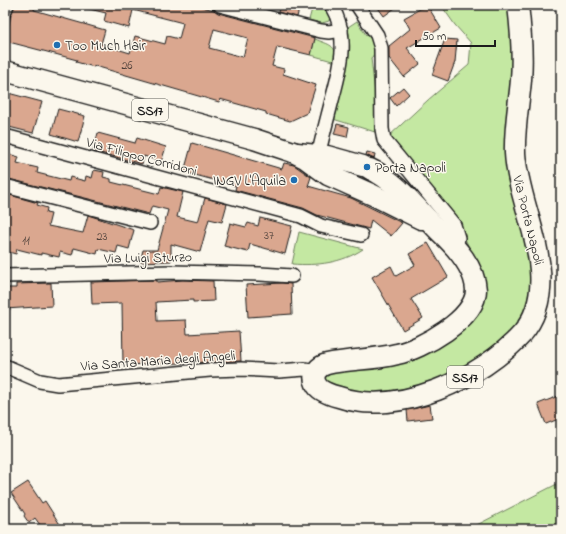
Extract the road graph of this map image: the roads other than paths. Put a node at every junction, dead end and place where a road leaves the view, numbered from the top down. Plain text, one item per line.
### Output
1 (6, 5) edge
2 (220, 5) edge
3 (331, 5) edge
4 (357, 5) edge
5 (518, 5) edge
6 (5, 10) edge
7 (341, 30) junction
8 (5, 71) edge
9 (5, 136) edge
10 (317, 161) junction
11 (5, 186) edge
12 (150, 223) dead end
13 (440, 232) junction
14 (361, 235) dead end
15 (456, 248) junction
16 (5, 276) edge
17 (292, 276) dead end
18 (5, 366) edge
19 (316, 371) junction

1 - 6 street
2 - 7 street
3 - 7 street
4 - 15 street
5 - 19 main road, Via Porta Napoli / SS17
7 - 10 street
8 - 10 main road, SS17
9 - 14 street, Via Filippo Corridoni
10 - 13 main road, SS17
10 - 13 main road, SS17
11 - 12 street
13 - 15 main road, SS17
15 - 19 main road, SS17
16 - 17 street, Via Luigi Sturzo
18 - 19 street, Via Santa Maria degli Angeli

